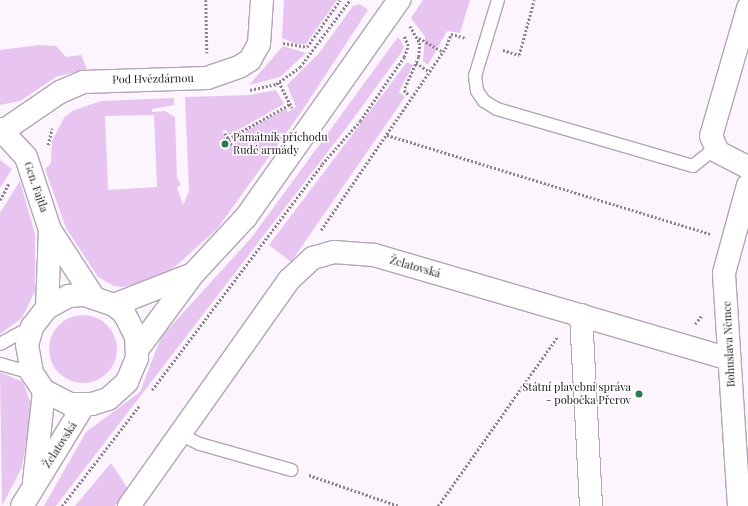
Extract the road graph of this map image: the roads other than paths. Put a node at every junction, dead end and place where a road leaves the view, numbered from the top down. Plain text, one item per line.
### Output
1 (262, 0) edge
2 (399, 0) edge
3 (498, 0) edge
4 (748, 8) edge
5 (1, 131) edge
6 (715, 148) junction
7 (748, 167) edge
8 (748, 185) edge
9 (50, 230) junction
10 (194, 273) junction
11 (93, 296) junction
12 (114, 305) junction
13 (47, 308) junction
14 (577, 314) junction
15 (32, 326) junction
16 (0, 344) edge
17 (137, 350) junction
18 (730, 359) junction
19 (0, 364) edge
20 (32, 373) junction
21 (44, 391) junction
22 (84, 404) junction
23 (180, 434) junction
24 (292, 470) road end
25 (34, 483) junction
26 (22, 506) edge
27 (129, 506) edge
28 (591, 506) edge
29 (739, 506) edge

1 - 5 street, Pod Hvězdárnou
2 - 10 street, Želatovská
3 - 6 lane
4 - 6 street
5 - 9 street, Gen. Fajtla
6 - 7 street
8 - 18 street, Bohuslava Němce
9 - 11 street, Gen. Fajtla
9 - 13 street, Gen. Fajtla
10 - 12 street, Želatovská
10 - 17 street, Želatovská
11 - 12 street, Želatovská
11 - 13 street, Želatovská
12 - 17 street, Želatovská
13 - 15 street, Želatovská
14 - 18 street, Želatovská
14 - 23 street, Želatovská
14 - 28 street
15 - 16 lane
15 - 20 street, Želatovská
17 - 22 street, Želatovská
18 - 29 street, Bohuslava Němce
19 - 20 lane
20 - 21 street, Želatovská
21 - 22 street, Želatovská
21 - 25 street, Želatovská
22 - 25 street, Želatovská
23 - 24 lane
23 - 27 street, Želatovská
25 - 26 street, Želatovská

